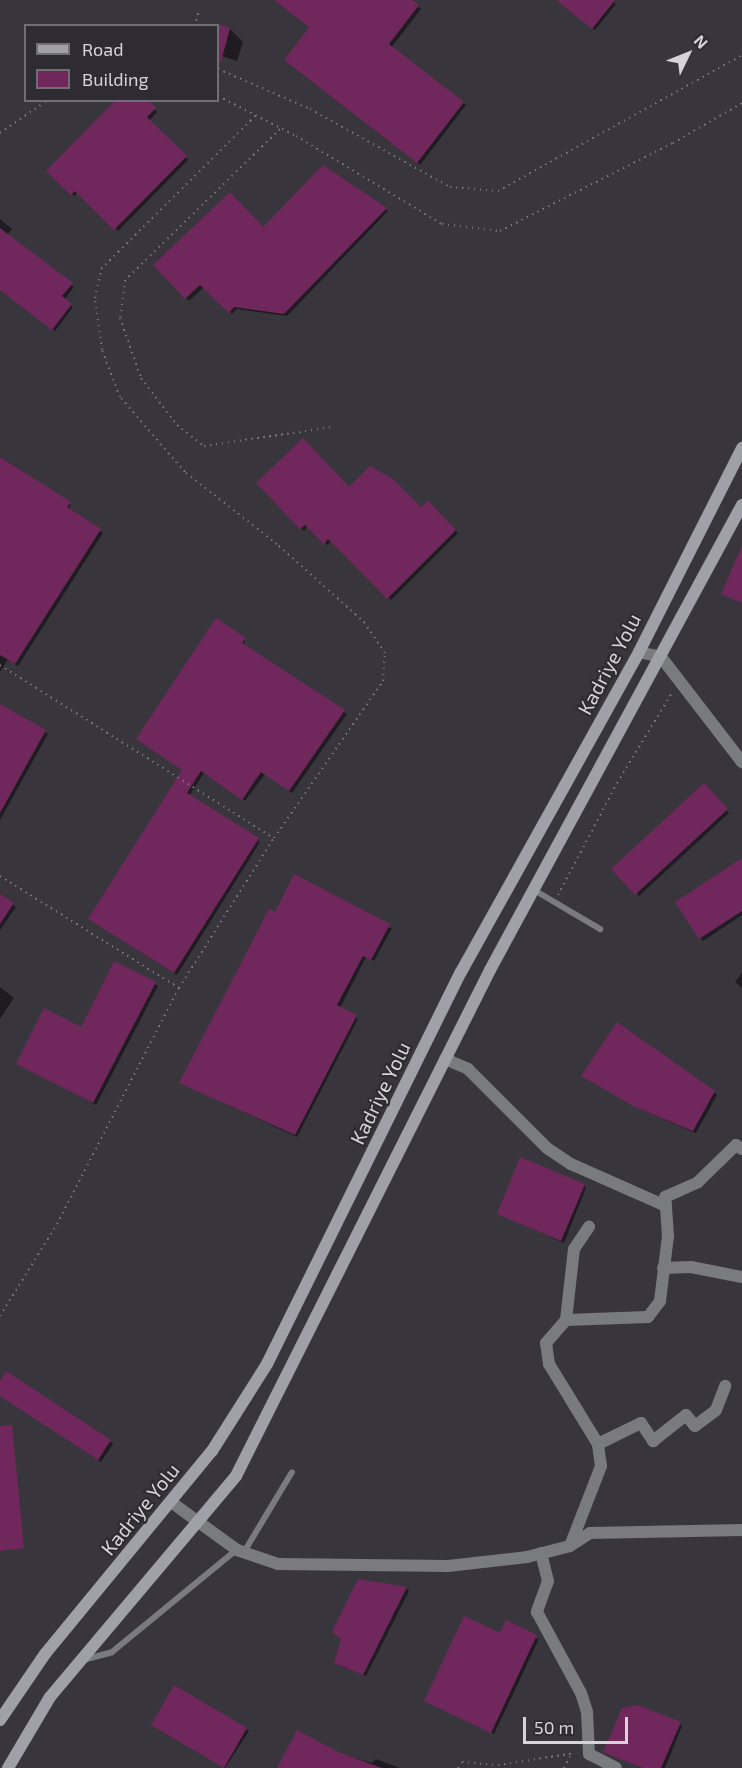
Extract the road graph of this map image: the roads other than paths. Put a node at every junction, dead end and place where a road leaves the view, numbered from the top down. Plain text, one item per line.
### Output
1 (742, 448) edge
2 (742, 505) edge
3 (639, 652) junction
4 (661, 657) junction
5 (742, 762) edge
6 (534, 890) junction
7 (600, 929) dead end
8 (445, 1059) junction
9 (742, 1149) edge
10 (666, 1206) junction
11 (589, 1227) dead end
12 (663, 1268) junction
13 (742, 1277) edge
14 (566, 1320) junction
15 (726, 1386) dead end
16 (597, 1444) junction
17 (292, 1472) dead end
18 (171, 1502) junction
19 (197, 1522) junction
20 (742, 1530) edge
21 (570, 1546) junction
22 (240, 1551) junction
23 (542, 1553) junction
24 (80, 1661) junction
25 (0, 1720) edge
26 (8, 1768) edge
27 (616, 1768) edge

1 - 3 main road, Kadriye Yolu
2 - 4 main road
3 - 4 street
3 - 18 main road, Kadriye Yolu
4 - 5 street
4 - 6 main road
6 - 7 lane
6 - 8 main road
8 - 10 street
8 - 19 main road
9 - 10 street
10 - 12 street
11 - 14 street
12 - 13 street
12 - 14 street
14 - 16 street
15 - 16 street
16 - 21 street
17 - 22 lane
18 - 19 street
18 - 25 main road, Kadriye Yolu
19 - 22 street
19 - 24 main road
20 - 21 street
21 - 23 street
22 - 23 street
22 - 24 lane
23 - 27 street
24 - 26 main road

